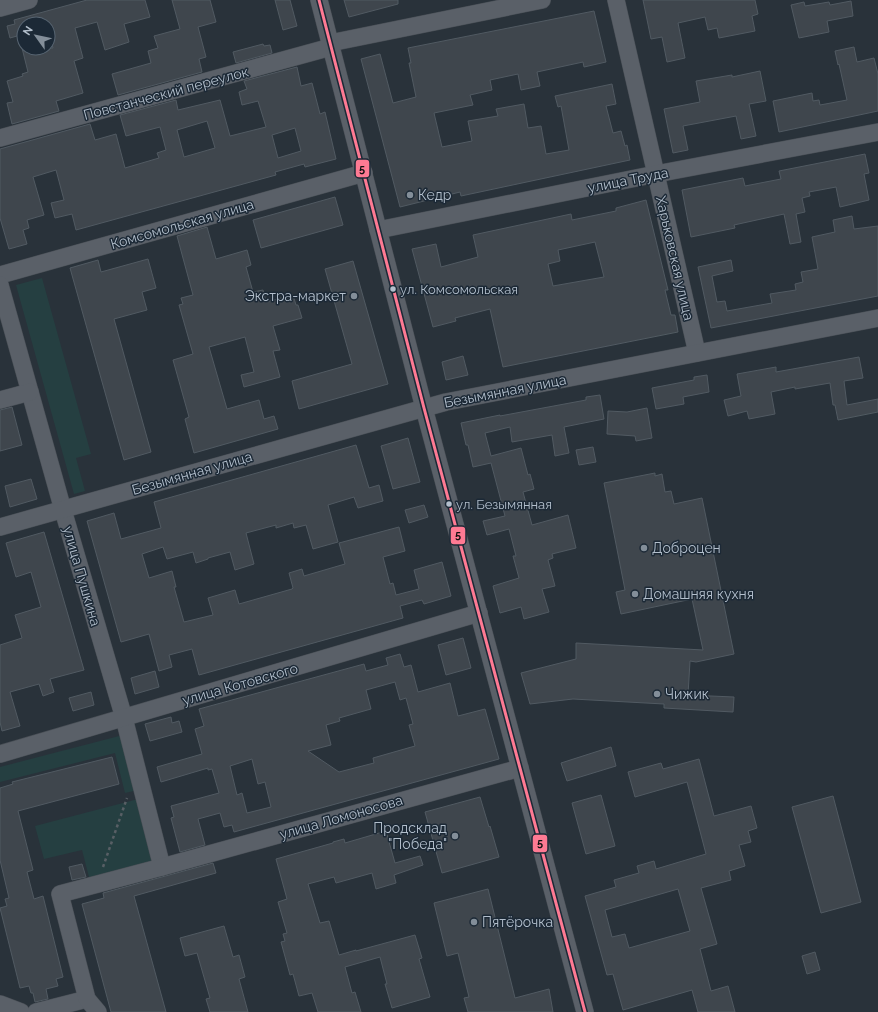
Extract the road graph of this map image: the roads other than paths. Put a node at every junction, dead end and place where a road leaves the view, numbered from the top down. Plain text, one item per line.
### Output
1 (29, 0) edge
2 (319, 0) edge
3 (542, 0) edge
4 (616, 0) edge
5 (0, 8) edge
6 (331, 45) junction
7 (878, 132) edge
8 (0, 138) edge
9 (364, 172) junction
10 (656, 174) junction
11 (378, 230) junction
12 (0, 275) edge
13 (0, 285) edge
14 (878, 318) edge
15 (697, 353) junction
16 (30, 392) junction
17 (0, 400) edge
18 (424, 408) junction
19 (63, 510) junction
20 (0, 528) edge
21 (479, 613) junction
22 (124, 718) junction
23 (0, 754) edge
24 (520, 768) junction
25 (162, 867) junction
26 (87, 999) junction
27 (0, 1004) edge
28 (21, 1012) edge
29 (36, 1012) edge
30 (98, 1012) edge
31 (585, 1012) edge

1 - 5 street
2 - 6 street
3 - 6 street
4 - 10 street, Харьковская улица
6 - 8 street, Повстанческий переулок
6 - 9 street
7 - 10 street, улица Труда
9 - 11 street
9 - 12 street, Комсомольская улица
10 - 11 street, улица Труда
10 - 15 street, Харьковская улица
11 - 18 street
13 - 16 street, улица Пушкина
14 - 15 street, Безымянная улица
15 - 18 street, Безымянная улица
16 - 17 street
16 - 19 street, улица Пушкина
18 - 19 street, Безымянная улица
18 - 21 street
19 - 20 street, Безымянная улица
19 - 22 street, улица Пушкина
21 - 22 street, улица Котовского
21 - 24 street
22 - 23 street, улица Котовского
22 - 25 street, улица Пушкина
24 - 25 street, улица Ломоносова
24 - 31 street
25 - 26 street, улица Ломоносова
26 - 29 street
26 - 30 street
27 - 28 street

